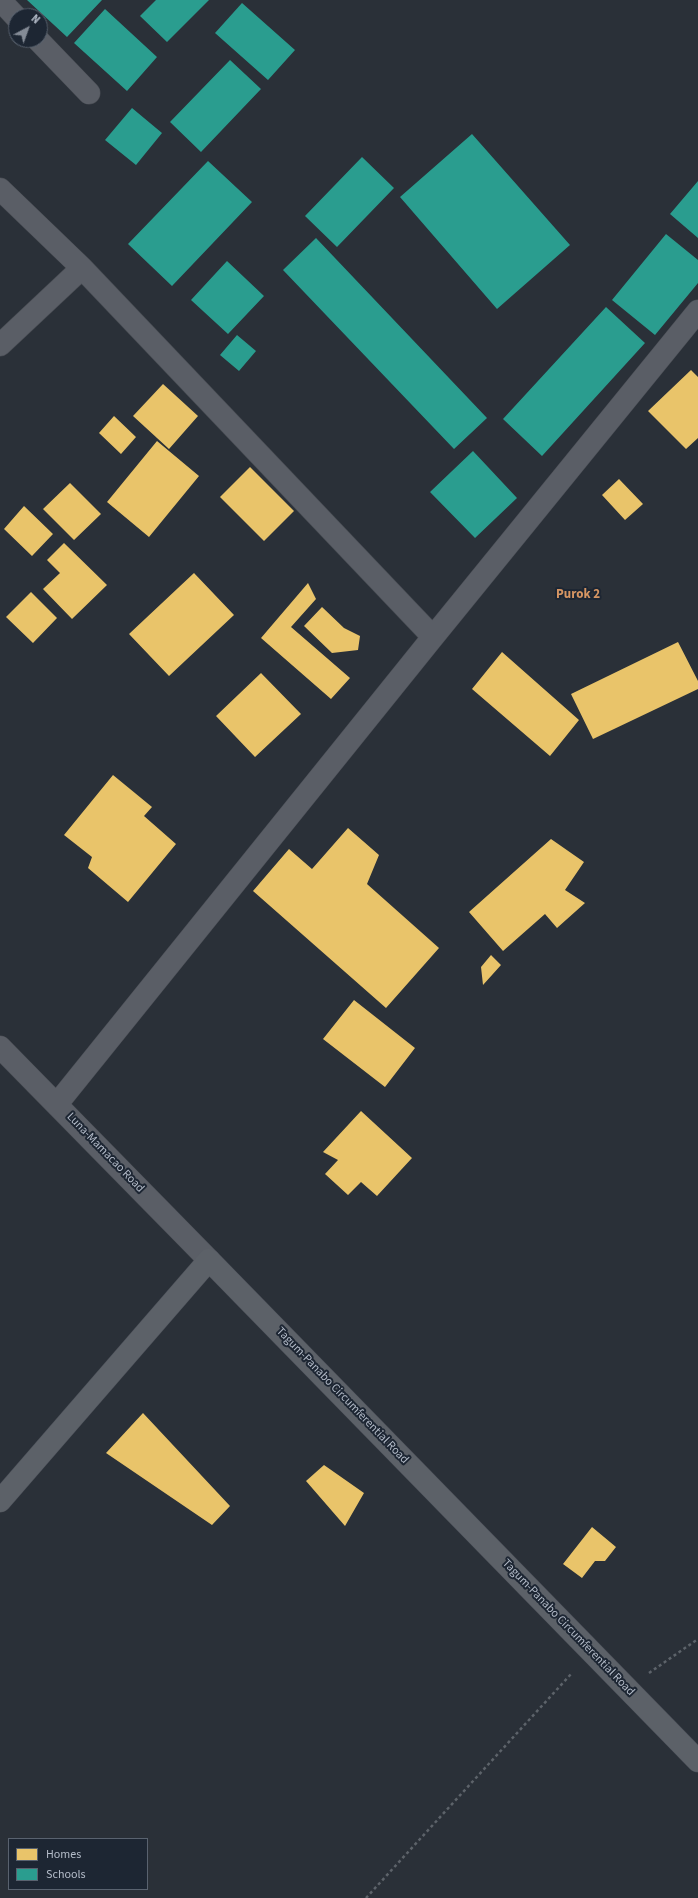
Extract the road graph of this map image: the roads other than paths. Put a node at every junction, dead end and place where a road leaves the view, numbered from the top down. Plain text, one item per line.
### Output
1 (0, 0) edge
2 (8, 8) edge
3 (46, 48) edge
4 (89, 93) dead end
5 (0, 189) edge
6 (82, 268) junction
7 (698, 311) edge
8 (0, 345) edge
9 (433, 636) junction
10 (0, 1047) edge
11 (57, 1104) junction
12 (209, 1260) junction
13 (0, 1501) edge
14 (698, 1761) edge

1 - 2 street
3 - 4 street
5 - 6 street
6 - 8 street
6 - 9 street
7 - 9 street
9 - 11 street
10 - 11 street, Luna-Mamacao Road
11 - 12 street, Luna-Mamacao Road
12 - 13 main road
12 - 14 main road, Tagum-Panabo Circumferential Road

